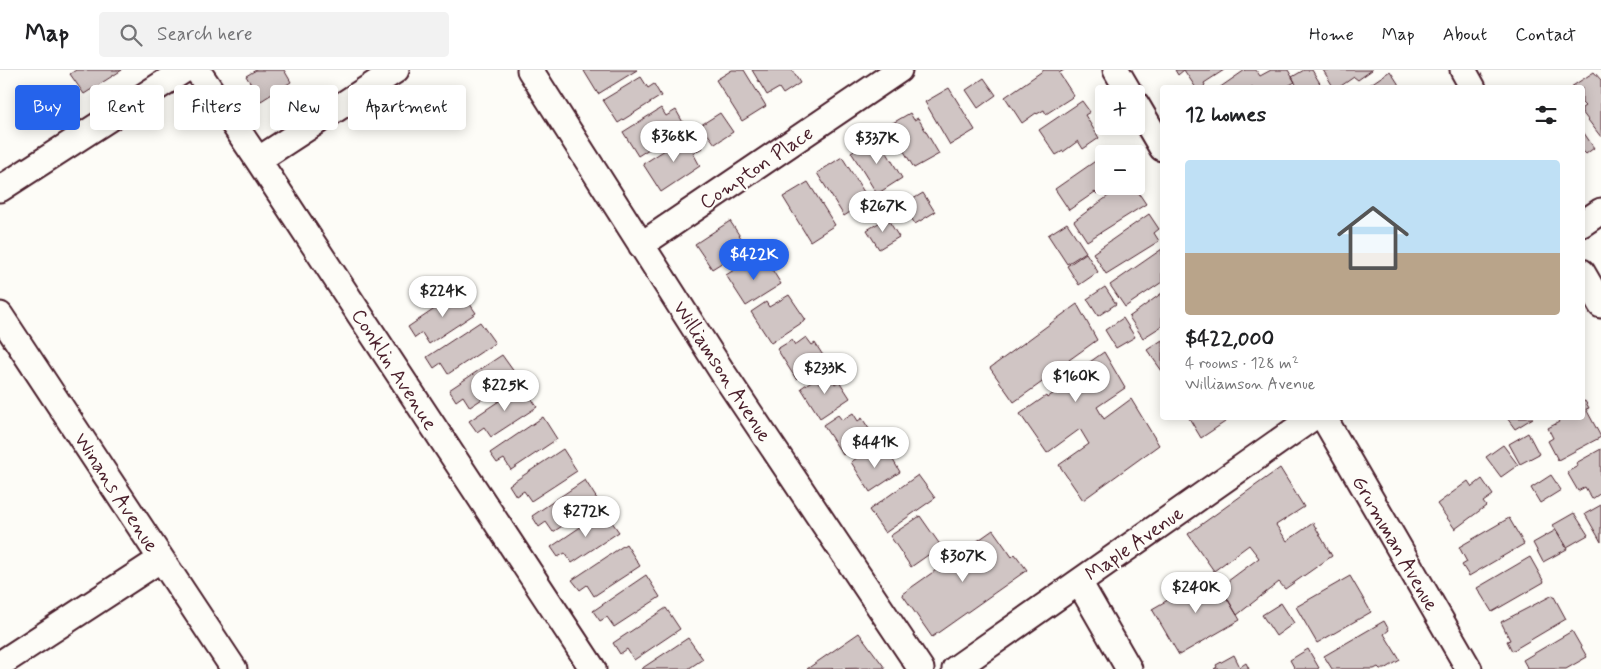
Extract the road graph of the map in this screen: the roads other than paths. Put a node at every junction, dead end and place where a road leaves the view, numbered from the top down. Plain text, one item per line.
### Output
1 (184, 70) edge
2 (197, 70) edge
3 (396, 70) edge
4 (530, 70) edge
5 (1116, 70) edge
6 (1463, 70) edge
7 (898, 71) edge
8 (1125, 85) edge
9 (1471, 85) edge
10 (1145, 119) edge
11 (1160, 145) edge
12 (258, 160) junction
13 (0, 189) edge
14 (1601, 211) edge
15 (1585, 222) edge
16 (641, 245) junction
17 (1585, 277) edge
18 (1601, 305) edge
19 (0, 315) edge
20 (1309, 420) edge
21 (1325, 420) edge
22 (161, 559) junction
23 (1078, 582) junction
24 (0, 664) edge
25 (234, 669) edge
26 (593, 669) edge
27 (921, 669) edge
28 (955, 669) edge
29 (1129, 669) edge
30 (1469, 669) edge

1 - 13 street
2 - 12 street, Conklin Avenue
3 - 12 street
4 - 16 street, Williamson Avenue
5 - 8 street
6 - 9 street
7 - 16 street, Compton Place
10 - 11 street
12 - 26 street, Conklin Avenue
14 - 15 street
16 - 27 street, Williamson Avenue
17 - 18 street
19 - 22 street, Winans Avenue
20 - 23 street, Maple Avenue
21 - 30 street, Grumman Avenue
22 - 24 street
22 - 25 street, Winans Avenue
23 - 28 street, Maple Avenue
23 - 29 street

